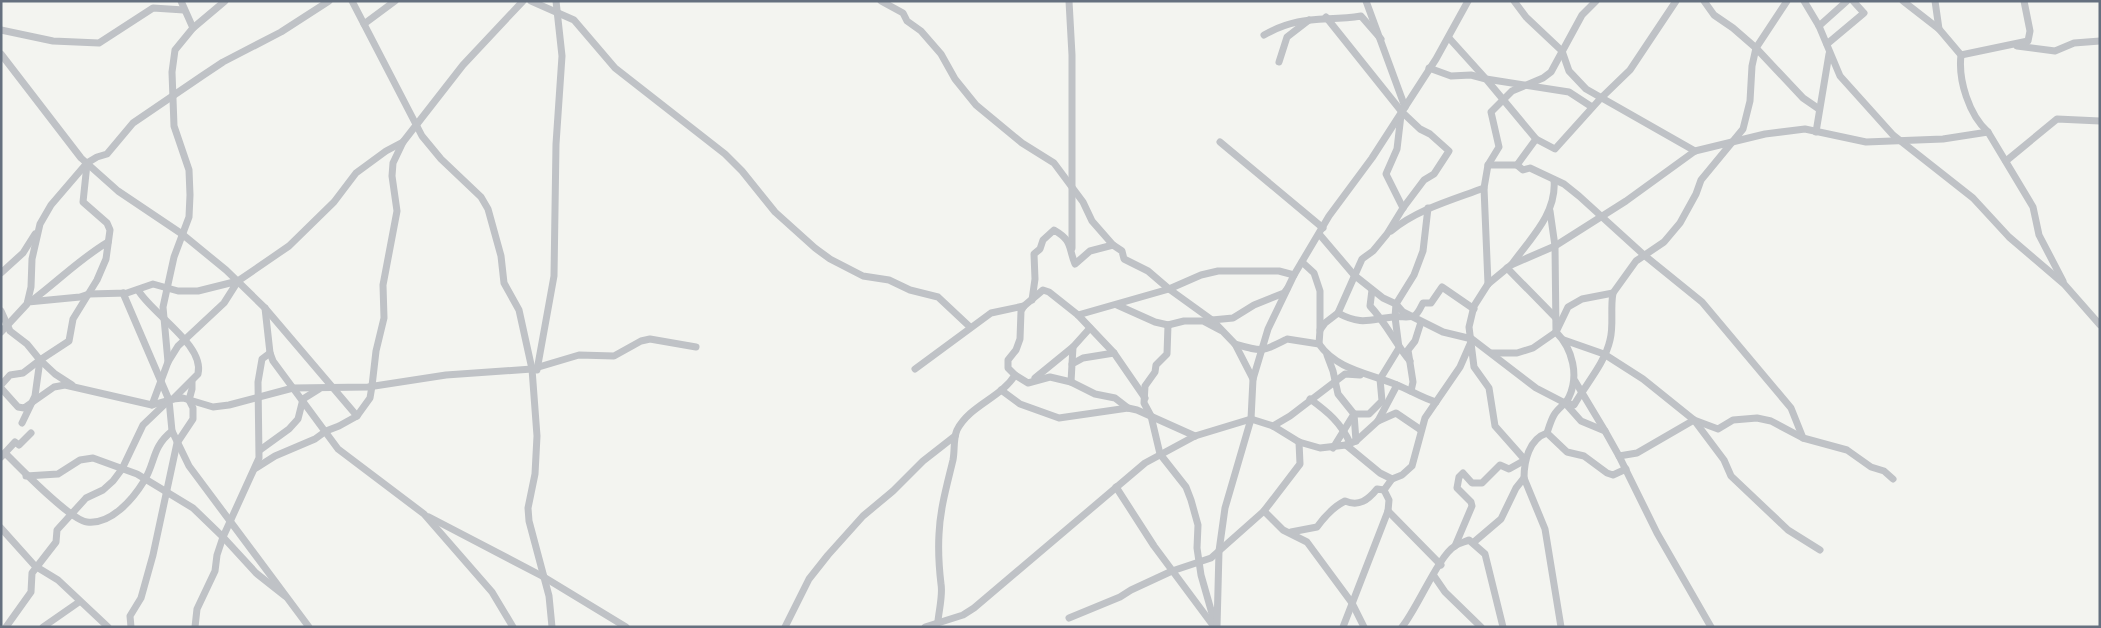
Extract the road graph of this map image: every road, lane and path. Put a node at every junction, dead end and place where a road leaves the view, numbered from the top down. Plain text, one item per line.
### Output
1 (181, 1) edge
2 (225, 1) edge
3 (329, 1) edge
4 (352, 1) edge
5 (395, 1) edge
6 (523, 1) edge
7 (532, 1) edge
8 (556, 1) edge
9 (881, 1) edge
10 (1069, 1) edge
11 (1366, 1) edge
12 (1468, 1) edge
13 (1514, 1) edge
14 (1596, 1) edge
15 (1676, 1) edge
16 (1704, 1) edge
17 (1787, 1) edge
18 (1804, 1) edge
19 (1847, 1) edge
20 (1853, 1) edge
21 (1903, 1) edge
22 (1935, 1) edge
23 (2024, 1) edge
24 (184, 10) junction
25 (558, 13) junction
26 (1326, 17) junction
27 (1312, 18) junction
28 (364, 24) junction
29 (1819, 26) junction
30 (193, 28) junction
31 (1, 30) edge
32 (1940, 30) junction
33 (1264, 35) dead end
34 (1449, 38) junction
35 (1380, 39) junction
36 (2100, 41) edge
37 (1827, 44) junction
38 (2012, 45) junction
39 (1756, 48) junction
40 (1562, 51) junction
41 (1, 54) edge
42 (1829, 54) junction
43 (1961, 54) junction
44 (1279, 62) dead end
45 (1429, 68) junction
46 (1486, 79) junction
47 (1528, 86) junction
48 (172, 96) junction
49 (1504, 99) junction
50 (1600, 99) junction
51 (1592, 107) junction
52 (1819, 109) junction
53 (1403, 110) junction
54 (2100, 120) edge
55 (418, 126) junction
56 (1816, 132) junction
57 (1988, 132) junction
58 (1536, 138) junction
59 (1731, 141) junction
60 (403, 142) junction
61 (1220, 142) dead end
62 (1902, 142) junction
63 (1695, 151) junction
64 (2006, 161) junction
65 (87, 163) junction
66 (1488, 165) junction
67 (1517, 165) junction
68 (1554, 180) junction
69 (1484, 188) junction
70 (1073, 190) junction
71 (1403, 208) junction
72 (1428, 208) junction
73 (1550, 211) junction
74 (1601, 215) junction
75 (1323, 228) junction
76 (37, 231) junction
77 (182, 234) junction
78 (1387, 234) junction
79 (1320, 235) junction
80 (108, 242) junction
81 (1113, 245) junction
82 (1555, 246) junction
83 (1072, 249) junction
84 (1644, 255) junction
85 (1302, 262) junction
86 (1509, 266) junction
87 (1, 273) edge
88 (1294, 275) junction
89 (1354, 275) junction
90 (238, 281) junction
91 (1488, 284) junction
92 (2064, 284) junction
93 (1288, 287) junction
94 (166, 288) junction
95 (1169, 289) junction
96 (138, 290) junction
97 (1372, 290) junction
98 (123, 293) junction
99 (1613, 293) junction
100 (89, 294) junction
101 (1032, 300) junction
102 (31, 301) junction
103 (1117, 304) junction
104 (1396, 304) junction
105 (1024, 306) junction
106 (265, 308) junction
107 (1474, 309) junction
108 (1, 310) edge
109 (1338, 313) junction
110 (1078, 316) junction
111 (1395, 317) junction
112 (1412, 317) junction
113 (1556, 318) junction
114 (164, 319) junction
115 (1382, 319) junction
116 (1212, 320) junction
117 (1421, 322) junction
118 (1168, 325) junction
119 (2100, 326) edge
120 (7, 327) junction
121 (970, 327) junction
122 (1090, 328) junction
123 (1220, 330) junction
124 (1320, 330) junction
125 (1, 332) edge
126 (1556, 332) junction
127 (184, 339) junction
128 (1472, 339) junction
129 (1564, 340) junction
130 (1235, 344) junction
131 (1319, 344) junction
132 (696, 347) dead end
133 (1073, 347) junction
134 (1399, 348) junction
135 (1260, 351) junction
136 (1489, 352) junction
137 (270, 353) junction
138 (1114, 353) junction
139 (1604, 354) junction
140 (1327, 355) junction
141 (40, 360) junction
142 (1410, 361) junction
143 (168, 362) junction
144 (1072, 364) junction
145 (535, 368) junction
146 (915, 369) dead end
147 (1015, 375) junction
148 (1364, 376) junction
149 (1253, 379) junction
150 (1380, 379) junction
151 (1574, 381) junction
152 (192, 382) junction
153 (1071, 382) junction
154 (161, 383) junction
155 (1028, 383) junction
156 (1335, 383) junction
157 (1397, 385) junction
158 (372, 386) junction
159 (1, 387) edge
160 (76, 387) junction
161 (324, 387) junction
162 (333, 387) junction
163 (293, 388) junction
164 (1001, 390) junction
165 (1411, 392) junction
166 (1581, 392) junction
167 (258, 396) junction
168 (1145, 398) junction
169 (303, 399) junction
170 (1310, 399) junction
171 (171, 400) junction
172 (189, 400) junction
173 (31, 402) junction
174 (1436, 402) junction
175 (1565, 403) junction
176 (152, 405) junction
177 (1128, 408) junction
178 (1354, 414) junction
179 (357, 416) junction
180 (1151, 416) junction
181 (1251, 419) junction
182 (1694, 420) junction
183 (1378, 421) junction
184 (22, 423) dead end
185 (1273, 426) junction
186 (1344, 430) junction
187 (1421, 430) junction
188 (172, 431) junction
189 (326, 431) junction
190 (1605, 432) junction
191 (31, 433) dead end
192 (1547, 433) junction
193 (955, 436) junction
194 (1194, 436) junction
195 (1803, 438) junction
196 (1299, 442) junction
197 (177, 443) junction
198 (1351, 443) junction
199 (1333, 448) junction
200 (260, 450) junction
201 (1160, 454) junction
202 (3, 455) edge
203 (1619, 456) junction
204 (1525, 460) junction
205 (122, 468) junction
206 (256, 468) junction
207 (1626, 469) junction
208 (26, 476) junction
209 (1524, 478) junction
210 (1392, 479) junction
211 (145, 480) junction
212 (1893, 480) dead end
213 (1116, 487) junction
214 (1384, 490) junction
215 (168, 492) junction
216 (1264, 511) junction
217 (1388, 511) junction
218 (71, 512) junction
219 (424, 514) junction
220 (230, 520) junction
221 (1, 527) edge
222 (1291, 532) junction
223 (223, 537) junction
224 (1474, 542) junction
225 (1454, 546) junction
226 (1820, 550) dead end
227 (1219, 551) junction
228 (1200, 562) junction
229 (1440, 565) junction
230 (35, 566) junction
231 (1172, 571) junction
232 (542, 576) junction
233 (1434, 576) junction
234 (285, 596) junction
235 (79, 602) junction
236 (1352, 603) junction
237 (1069, 618) dead end
238 (938, 622) junction
239 (6, 627) edge
240 (44, 627) edge
241 (108, 627) edge
242 (131, 627) edge
243 (195, 627) edge
244 (308, 627) edge
245 (513, 627) edge
246 (552, 627) edge
247 (626, 627) edge
248 (785, 627) edge
249 (925, 627) edge
250 (1216, 627) edge
251 (1343, 627) edge
252 (1364, 627) edge
253 (1402, 627) edge
254 (1481, 627) edge
255 (1503, 627) edge
256 (1561, 627) edge
257 (1711, 627) edge

1 - 24 street
2 - 30 street
3 - 48 street
4 - 28 street
5 - 28 street
6 - 55 street
7 - 25 street
8 - 25 street
9 - 70 street
10 - 70 street
11 - 35 street
12 - 34 street
13 - 40 street
14 - 40 street
15 - 50 street
16 - 39 street
17 - 39 street
18 - 29 street
19 - 29 street
20 - 37 street
21 - 32 street
22 - 32 street
23 - 38 street
24 - 30 street
24 - 31 street
25 - 121 street
25 - 145 street
26 - 27 street
26 - 35 street
26 - 53 street
27 - 33 street
27 - 44 street
28 - 55 street
29 - 37 street
30 - 48 street
32 - 43 street
34 - 45 street
34 - 46 street
35 - 53 street
36 - 38 street
37 - 42 street
38 - 43 street
39 - 52 street
39 - 59 street
40 - 47 street
40 - 50 street
41 - 65 street
42 - 52 street
42 - 62 street
43 - 57 street
45 - 46 street
45 - 53 street
46 - 47 street
46 - 49 street
47 - 49 street
47 - 51 street
48 - 65 street
48 - 77 street
49 - 58 street
49 - 66 street
50 - 51 street
50 - 63 street
51 - 58 street
52 - 56 street
53 - 71 street
53 - 71 street
53 - 75 street
54 - 64 street
55 - 60 street
55 - 145 street
56 - 59 street
56 - 62 street
57 - 62 street
57 - 64 street
58 - 67 street
59 - 63 street
59 - 84 street
60 - 90 street
60 - 158 street
61 - 75 street
62 - 92 street
63 - 74 street
64 - 92 street
65 - 76 street
65 - 77 street
65 - 80 street
66 - 67 street
66 - 69 street
67 - 68 street
68 - 73 street
68 - 74 street
69 - 72 street
69 - 91 street
70 - 81 street
70 - 83 street
71 - 78 street
72 - 78 street
72 - 104 street
73 - 82 street
73 - 86 street
74 - 82 street
74 - 84 street
75 - 79 street
76 - 87 street
76 - 102 street
77 - 90 street
77 - 94 street
78 - 89 street
79 - 85 street
79 - 89 street
80 - 100 street
80 - 102 street
81 - 83 street
81 - 95 street
82 - 86 street
82 - 113 street
83 - 101 street
84 - 99 street
84 - 195 street
85 - 88 street
85 - 124 street
86 - 91 street
86 - 113 street
88 - 93 street
88 - 95 street
89 - 97 street
89 - 109 street
90 - 94 street
90 - 106 street
90 - 127 street
91 - 107 street
92 - 119 street
93 - 116 street
93 - 135 street
94 - 96 street
94 - 114 street
95 - 103 street
95 - 116 street
96 - 98 street
96 - 114 street
97 - 104 street
97 - 115 street
98 - 100 street
98 - 154 street
99 - 126 street
99 - 139 street
100 - 102 street
100 - 141 street
101 - 105 street
101 - 110 street
102 - 120 street
103 - 110 street
103 - 118 street
104 - 111 street
104 - 112 street
105 - 121 street
105 - 147 street
106 - 137 street
106 - 162 street
107 - 112 street
107 - 128 street
108 - 120 street
109 - 115 street
109 - 124 street
110 - 122 street
111 - 112 street
111 - 115 street
111 - 134 street
112 - 117 street
113 - 126 street
114 - 127 street
114 - 143 street
115 - 134 street
116 - 123 street
117 - 128 street
117 - 142 street
118 - 123 street
118 - 168 street
120 - 125 street
120 - 141 street
121 - 146 street
122 - 133 street
122 - 138 street
123 - 130 street
124 - 131 street
126 - 129 street
126 - 136 street
127 - 143 street
127 - 152 street
128 - 136 street
128 - 174 street
128 - 204 street
129 - 139 street
129 - 151 street
130 - 135 street
130 - 149 street
131 - 135 street
131 - 140 street
132 - 145 street
133 - 144 street
133 - 155 street
134 - 142 street
134 - 150 street
135 - 149 street
136 - 175 street
137 - 163 street
137 - 167 street
138 - 144 street
138 - 168 street
139 - 166 street
139 - 182 street
140 - 148 street
140 - 156 street
141 - 159 street
141 - 160 street
141 - 173 street
142 - 165 street
143 - 154 street
144 - 153 street
145 - 158 street
145 - 232 street
147 - 155 street
147 - 164 street
148 - 150 street
148 - 156 street
149 - 181 street
150 - 157 street
150 - 178 street
151 - 166 street
151 - 175 street
152 - 171 street
152 - 172 street
153 - 155 street
153 - 177 street
154 - 171 street
154 - 176 street
156 - 170 street
156 - 178 street
157 - 165 street
157 - 183 street
158 - 162 street
158 - 179 street
159 - 173 street
160 - 173 street
160 - 176 street
161 - 162 street
161 - 163 street
161 - 169 street
162 - 179 street
163 - 167 street
163 - 169 street
164 - 177 street
164 - 193 street
165 - 174 street
166 - 175 street
166 - 190 street
167 - 172 street
167 - 200 street
168 - 180 street
169 - 189 street
169 - 200 street
170 - 185 street
170 - 186 street
171 - 172 street
171 - 176 street
171 - 188 street
171 - 205 street
172 - 197 street
173 - 184 street
174 - 187 street
175 - 190 street
175 - 192 street
177 - 180 street
178 - 186 street
178 - 198 street
179 - 189 street
180 - 194 street
180 - 201 street
181 - 185 street
181 - 194 street
181 - 227 street
182 - 195 street
182 - 203 street
182 - 226 street
183 - 187 street
183 - 198 street
185 - 196 street
186 - 198 street
186 - 199 street
187 - 210 street
188 - 197 street
188 - 211 street
189 - 206 street
189 - 219 street
190 - 203 street
191 - 202 street
192 - 204 street
192 - 207 street
193 - 238 street
193 - 248 street
194 - 201 street
195 - 212 street
196 - 199 street
196 - 216 street
197 - 215 street
197 - 220 street
198 - 199 street
198 - 210 street
200 - 206 street
201 - 213 street
201 - 228 street
202 - 208 street
203 - 207 street
204 - 209 street
204 - 225 street
205 - 208 street
205 - 211 street
205 - 218 street
206 - 220 street
207 - 257 street
208 - 218 street
209 - 224 street
209 - 256 street
210 - 214 street
211 - 215 street
211 - 218 street
213 - 231 street
213 - 238 street
214 - 217 street
214 - 222 street
215 - 223 street
215 - 242 street
216 - 222 street
216 - 227 street
217 - 229 street
217 - 236 street
218 - 230 street
219 - 232 street
219 - 245 street
220 - 223 street
220 - 234 street
221 - 230 street
222 - 236 street
223 - 234 street
223 - 243 street
224 - 225 street
224 - 255 street
225 - 229 street
227 - 228 street
227 - 250 street
228 - 231 street
228 - 250 street
229 - 233 street
230 - 235 street
230 - 239 street
231 - 237 street
231 - 250 street
232 - 246 street
232 - 247 street
233 - 253 street
233 - 254 street
234 - 244 street
235 - 240 street
235 - 241 street
236 - 251 street
236 - 252 street
238 - 249 street

